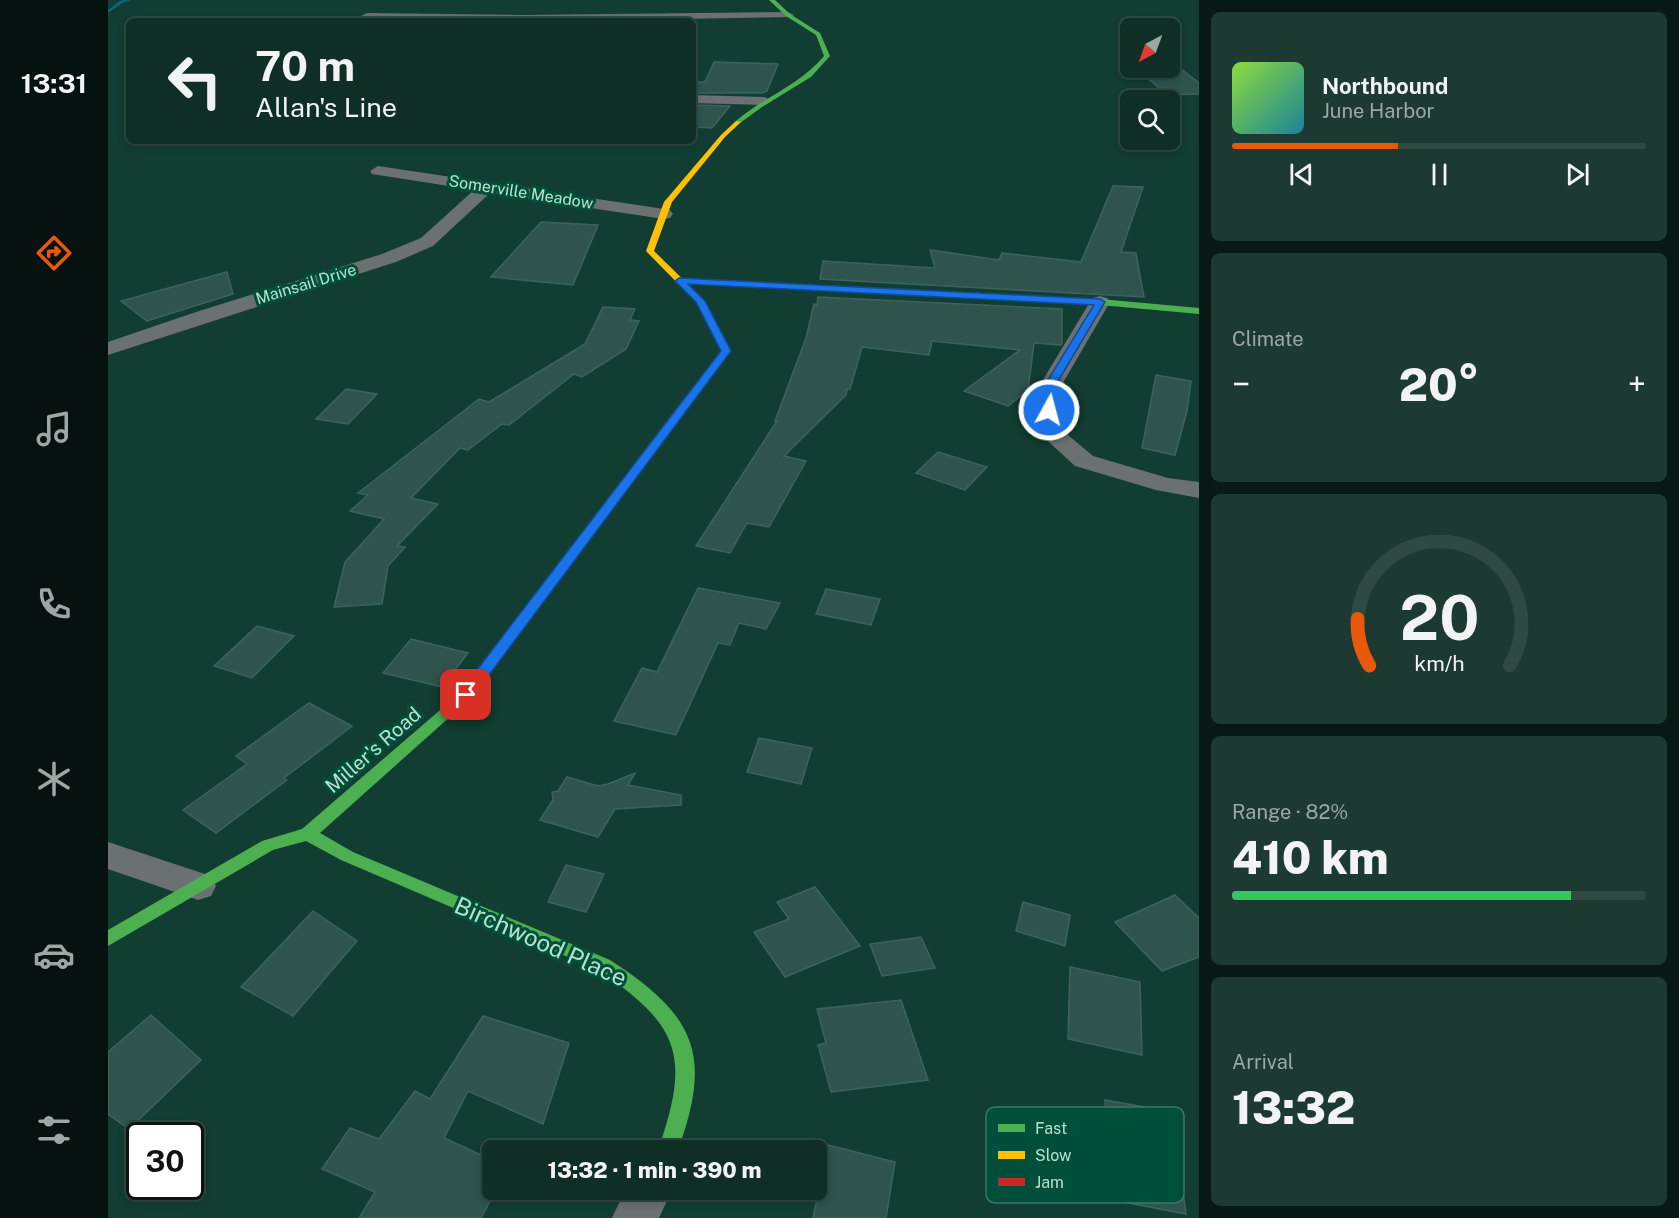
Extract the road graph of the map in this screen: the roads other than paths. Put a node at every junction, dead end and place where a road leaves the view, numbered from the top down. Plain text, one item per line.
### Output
1 (772, 0) edge
2 (788, 15) junction
3 (367, 16) dead end
4 (696, 99) edge
5 (765, 101) junction
6 (378, 171) dead end
7 (487, 187) junction
8 (664, 214) junction
9 (679, 281) junction
10 (1100, 302) junction
11 (1199, 311) edge
12 (108, 350) edge
13 (1199, 490) edge
14 (308, 834) junction
15 (108, 855) edge
16 (198, 886) junction
17 (108, 939) edge
18 (673, 1140) edge
19 (644, 1200) edge
20 (635, 1218) edge

1 - 2 street, Miller's Road
2 - 3 street
2 - 5 street, Miller's Road
4 - 5 street
5 - 8 street, Miller's Road
6 - 7 street, Somerville Meadow
7 - 8 street, Somerville Meadow
7 - 12 street, Mainsail Drive
8 - 9 street, Miller's Road
9 - 10 street
9 - 14 street, Miller's Road
10 - 11 street
10 - 13 street
14 - 16 street, Miller's Road
14 - 18 street, Birchwood Place
15 - 16 street
16 - 17 street, Miller's Road
19 - 20 street

